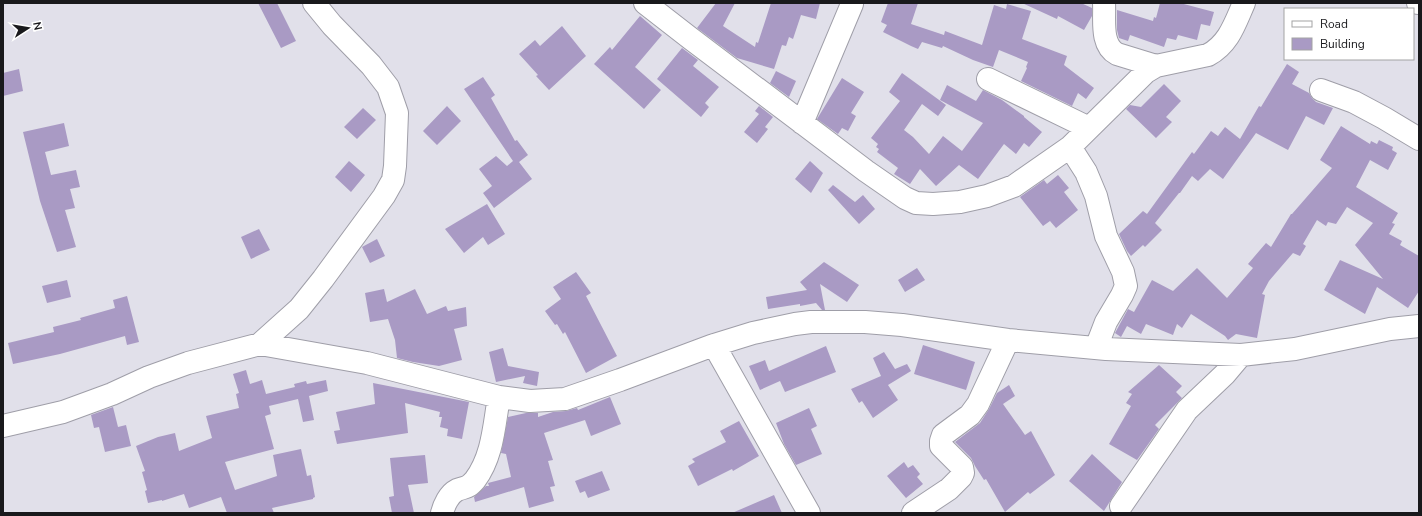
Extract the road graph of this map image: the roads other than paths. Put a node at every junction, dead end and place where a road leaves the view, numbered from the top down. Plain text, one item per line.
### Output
1 (314, 3) edge
2 (645, 3) edge
3 (1104, 3) edge
4 (1244, 3) edge
5 (852, 4) edge
6 (1156, 66) junction
7 (988, 79) dead end
8 (1321, 90) dead end
9 (802, 123) junction
10 (1089, 128) junction
11 (1419, 139) edge
12 (1070, 147) junction
13 (1419, 326) edge
14 (1008, 340) junction
15 (260, 344) junction
16 (714, 344) junction
17 (1096, 348) junction
18 (1241, 355) junction
19 (498, 397) junction
20 (3, 426) edge
21 (1121, 506) dead end
22 (442, 513) edge
23 (809, 513) edge
24 (913, 513) edge

1 - 15 street
2 - 9 street
3 - 6 street
4 - 6 street
5 - 9 street
6 - 10 street
7 - 10 street
8 - 11 street
9 - 12 street
10 - 12 street
12 - 17 street
13 - 18 street
14 - 16 street
14 - 17 street
14 - 24 street
15 - 19 street
15 - 20 street
16 - 19 street
16 - 23 street
17 - 18 street
18 - 21 street
19 - 22 street

